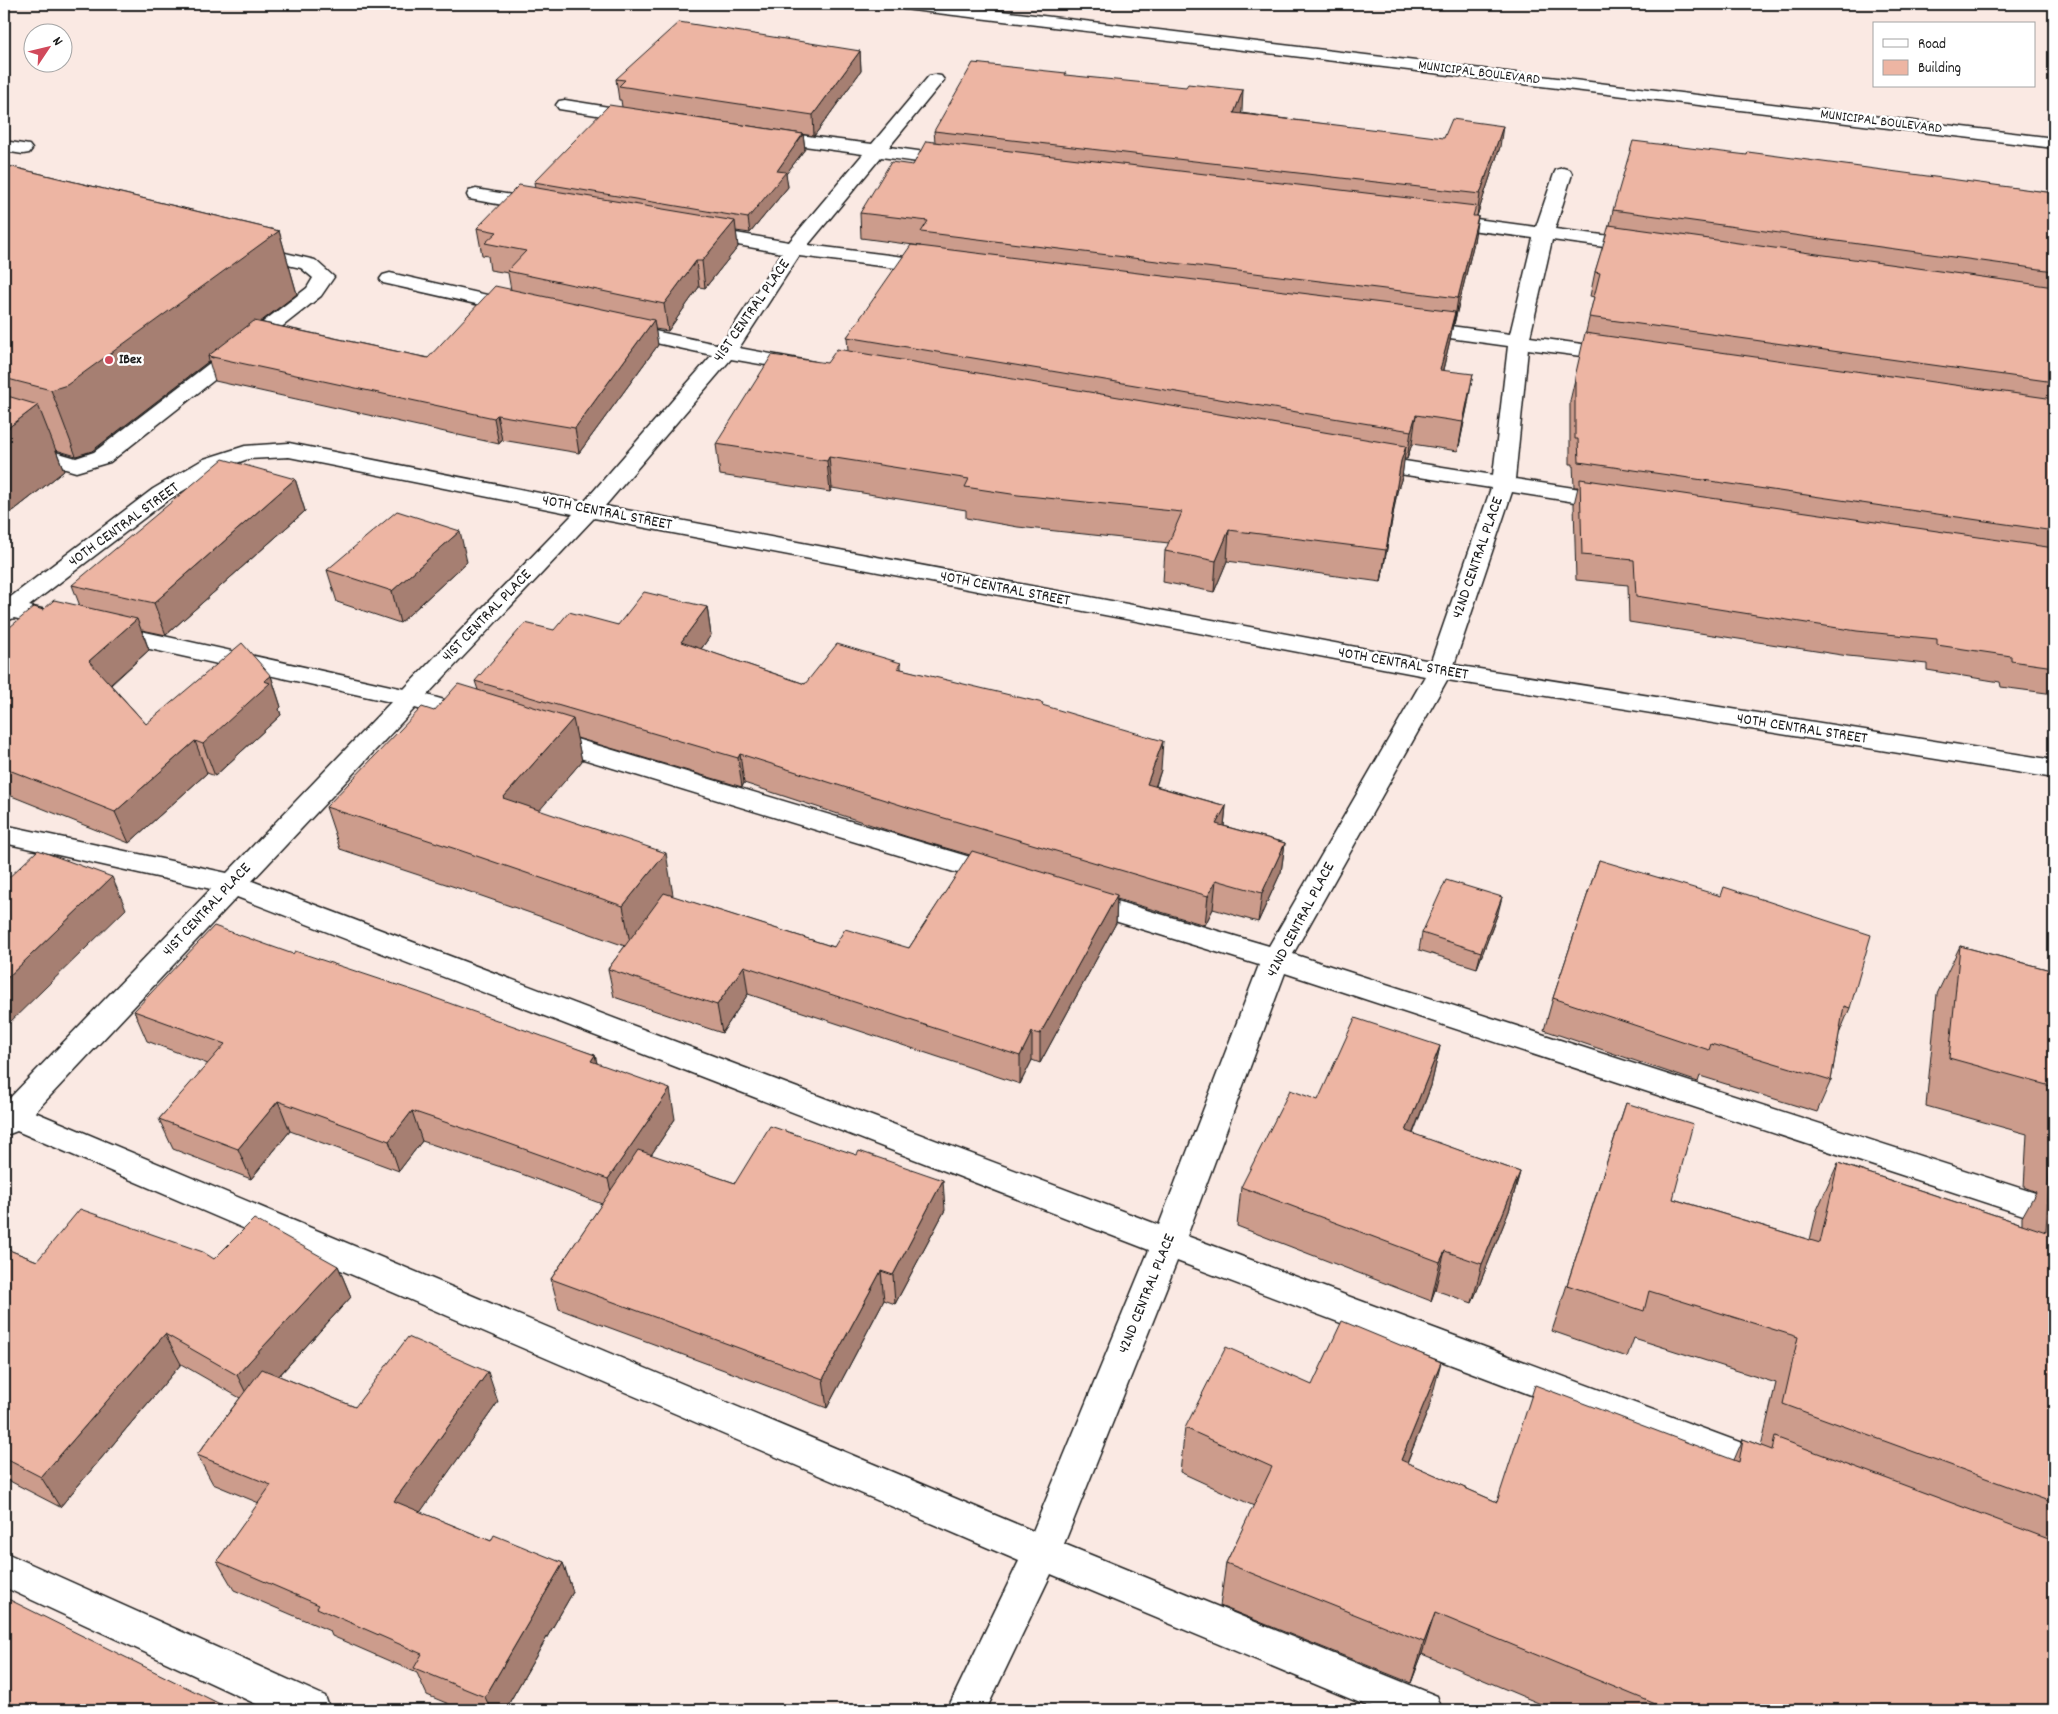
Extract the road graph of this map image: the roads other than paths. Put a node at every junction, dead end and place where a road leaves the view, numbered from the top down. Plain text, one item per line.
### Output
1 (904, 4) edge
2 (935, 80) dead end
3 (565, 106) dead end
4 (662, 120) edge
5 (749, 133) edge
6 (2054, 143) edge
7 (4, 146) edge
8 (23, 149) dead end
9 (875, 152) junction
10 (974, 164) edge
11 (1563, 174) dead end
12 (476, 195) dead end
13 (563, 209) edge
14 (1416, 217) edge
15 (679, 229) edge
16 (1544, 232) junction
17 (232, 247) edge
18 (794, 249) junction
19 (1662, 249) edge
20 (951, 269) edge
21 (390, 279) dead end
22 (543, 313) edge
23 (1392, 324) edge
24 (601, 325) edge
25 (1519, 340) junction
26 (726, 352) junction
27 (1636, 357) edge
28 (824, 369) edge
29 (4, 444) edge
30 (1345, 458) edge
31 (1502, 485) junction
32 (1631, 504) edge
33 (590, 510) junction
34 (7, 612) edge
35 (1440, 671) junction
36 (409, 698) junction
37 (494, 724) edge
38 (523, 732) edge
39 (2054, 770) edge
40 (4, 834) edge
41 (232, 884) junction
42 (1028, 884) edge
43 (1057, 893) edge
44 (1276, 959) junction
45 (7, 1117) edge
46 (2054, 1212) edge
47 (1168, 1243) junction
48 (1793, 1478) edge
49 (1042, 1553) junction
50 (4, 1569) edge
51 (311, 1710) edge
52 (966, 1710) edge
53 (1423, 1710) edge

1 - 6 street, MUNICIPAL BOULEVARD
2 - 9 street, 41ST CENTRAL PLACE
3 - 4 street
5 - 9 street
7 - 8 street
9 - 10 street
9 - 18 street, 41ST CENTRAL PLACE
11 - 16 street, 42ND CENTRAL PLACE
12 - 13 street
14 - 16 street
15 - 18 street
16 - 19 street
16 - 25 street, 42ND CENTRAL PLACE
17 - 29 street
18 - 20 street
18 - 26 street, 41ST CENTRAL PLACE
21 - 22 street
23 - 25 street
24 - 26 street
25 - 27 street
25 - 31 street, 42ND CENTRAL PLACE
26 - 28 street
26 - 33 street, 41ST CENTRAL PLACE
30 - 31 street
31 - 32 street
31 - 35 street, 42ND CENTRAL PLACE
33 - 34 street, 40TH CENTRAL STREET
33 - 35 street, 40TH CENTRAL STREET
33 - 36 street, 41ST CENTRAL PLACE
34 - 36 street
35 - 39 street, 40TH CENTRAL STREET
35 - 44 street, 42ND CENTRAL PLACE
36 - 37 street
36 - 41 street, 41ST CENTRAL PLACE
38 - 42 street
40 - 41 street
41 - 45 street, 41ST CENTRAL PLACE
41 - 47 street
43 - 44 street
44 - 46 street
44 - 47 street, 42ND CENTRAL PLACE
45 - 49 street
47 - 48 street
47 - 49 street, 42ND CENTRAL PLACE
49 - 52 street, 42ND CENTRAL PLACE
49 - 53 street
50 - 51 street

